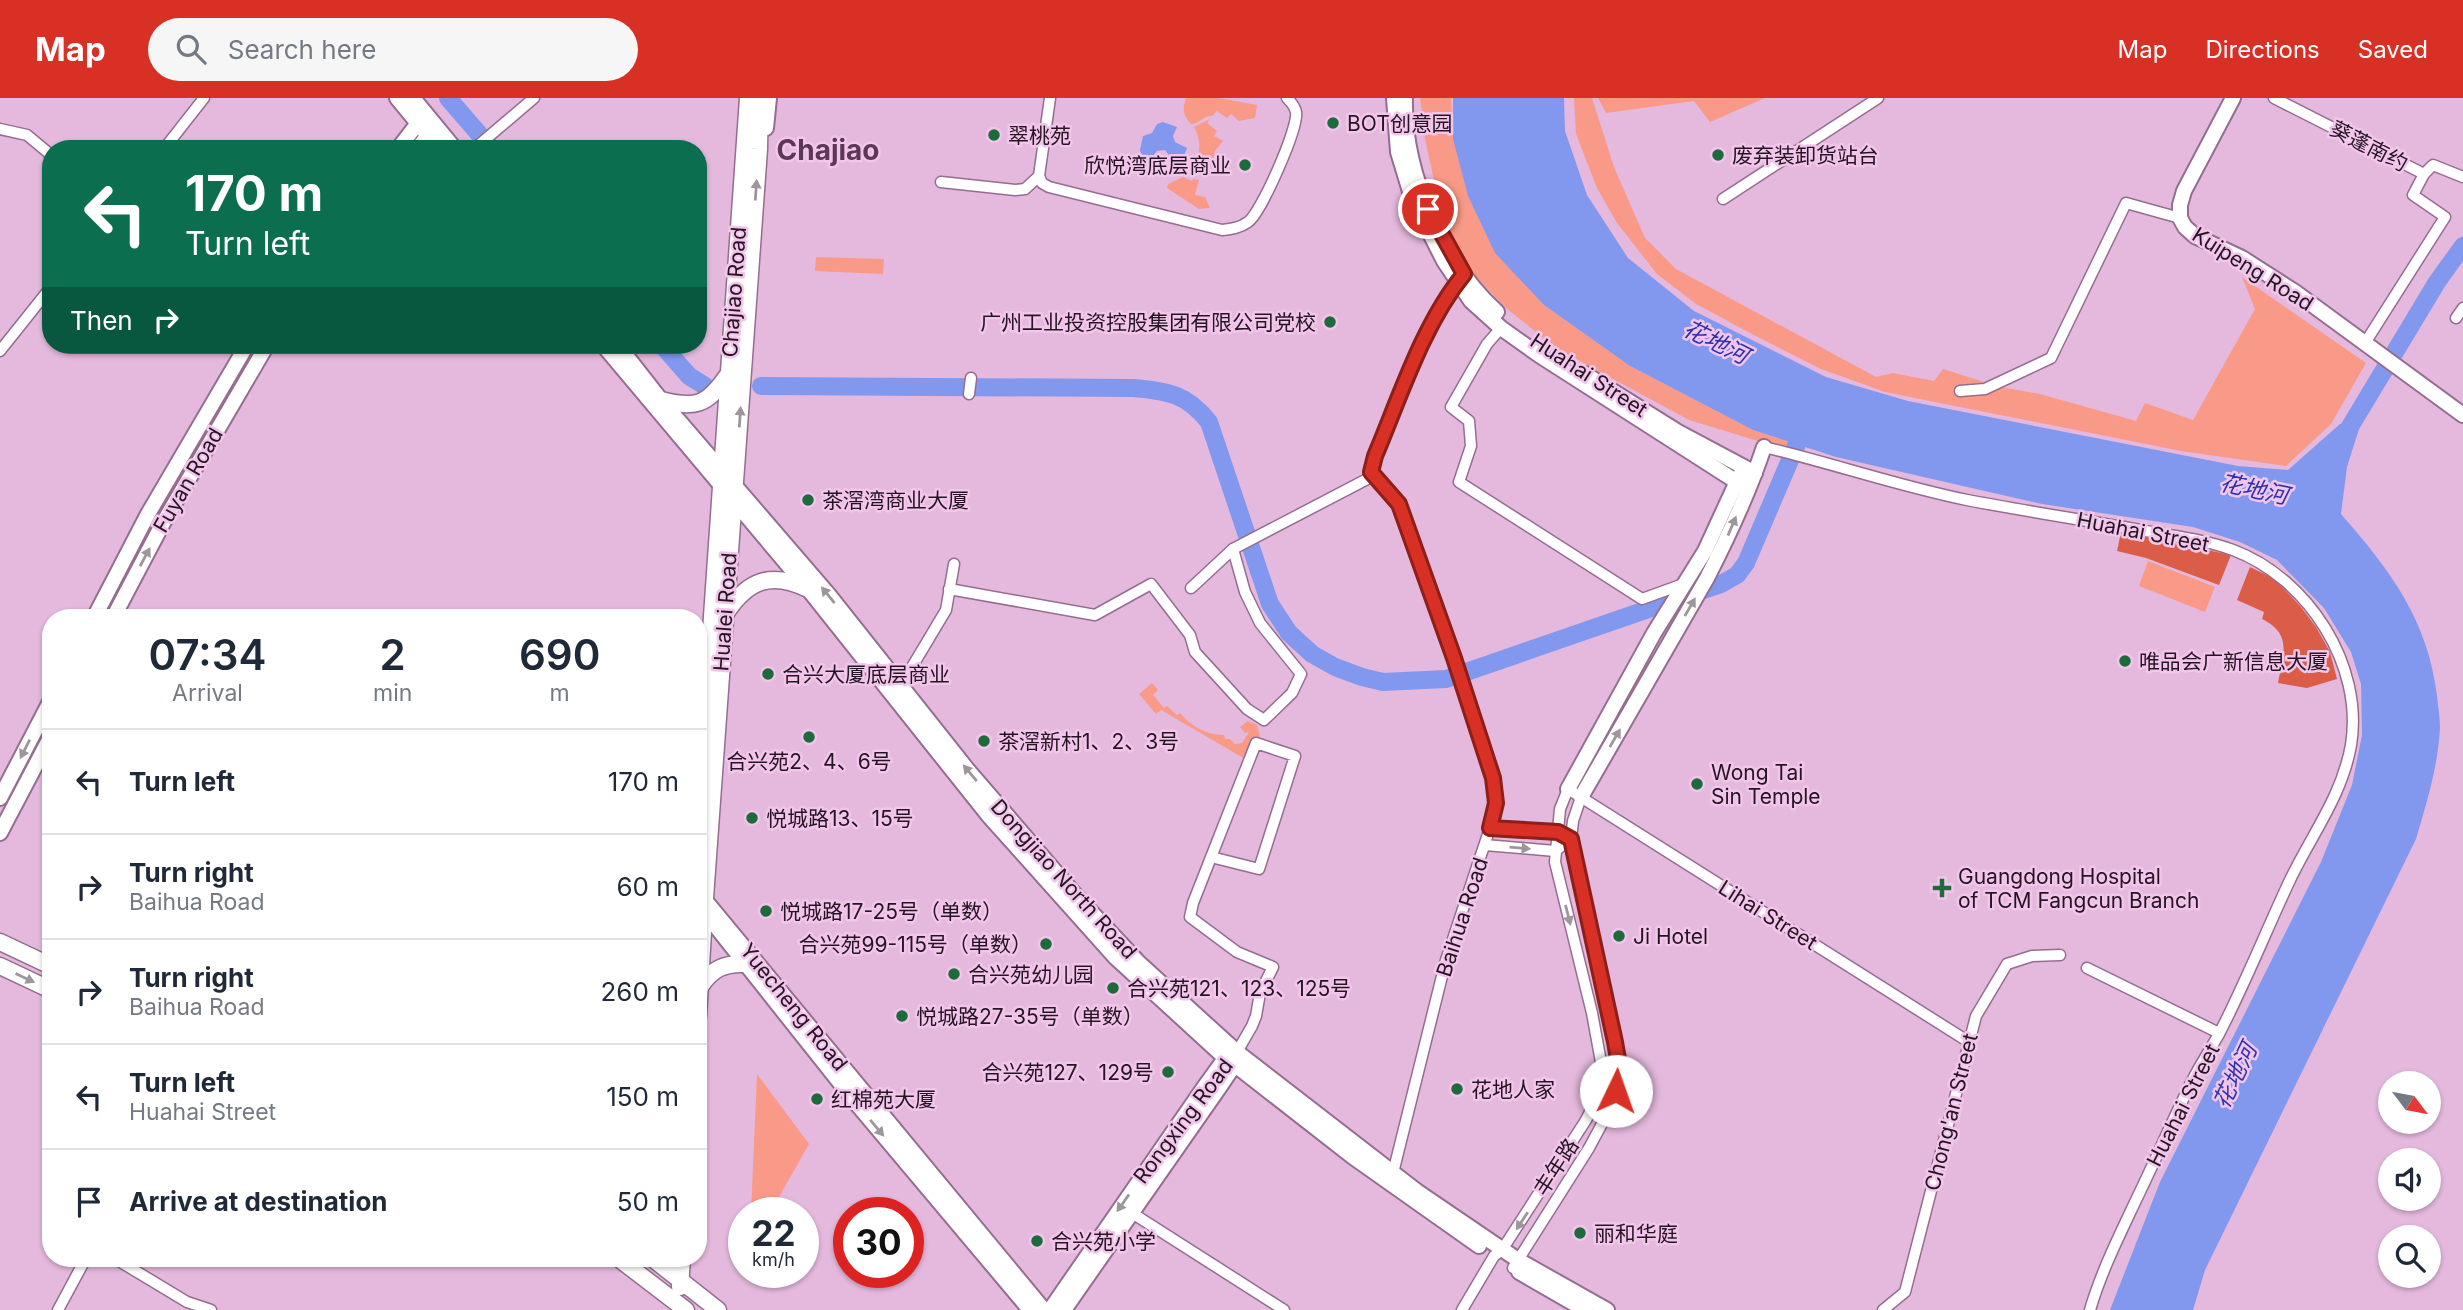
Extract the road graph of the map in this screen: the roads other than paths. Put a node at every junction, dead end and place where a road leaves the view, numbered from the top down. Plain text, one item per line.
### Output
1 (204, 98) edge
2 (397, 98) edge
3 (412, 98) edge
4 (534, 98) edge
5 (740, 98) edge
6 (748, 98) edge
7 (760, 98) edge
8 (769, 98) edge
9 (1050, 98) edge
10 (1287, 98) edge
11 (1394, 98) edge
12 (1405, 98) edge
13 (1878, 98) edge
14 (2233, 98) edge
15 (2274, 98) edge
16 (418, 123) junction
17 (0, 130) edge
18 (428, 135) junction
19 (171, 140) edge
20 (405, 140) edge
21 (424, 140) edge
22 (432, 140) edge
23 (447, 140) edge
24 (483, 140) edge
25 (752, 147) junction
26 (42, 148) edge
27 (2424, 174) junction
28 (1039, 176) junction
29 (2463, 177) edge
30 (941, 182) dead end
31 (1723, 199) dead end
32 (2180, 218) junction
33 (1460, 278) junction
34 (42, 298) edge
35 (2463, 308) edge
36 (2456, 317) dead end
37 (1501, 328) junction
38 (2367, 344) junction
39 (0, 351) edge
40 (242, 354) edge
41 (262, 354) edge
42 (611, 354) edge
43 (625, 354) edge
44 (729, 374) junction
45 (971, 378) dead end
46 (1960, 391) dead end
47 (969, 394) dead end
48 (662, 400) junction
49 (2463, 415) edge
50 (1764, 447) joint
51 (721, 469) junction
52 (1749, 470) junction
53 (1373, 476) junction
54 (1743, 485) junction
55 (730, 491) junction
56 (1236, 548) junction
57 (954, 564) dead end
58 (1686, 583) junction
59 (1191, 588) dead end
60 (808, 589) junction
61 (949, 589) junction
62 (99, 609) edge
63 (118, 609) edge
64 (725, 615) junction
65 (900, 687) junction
66 (707, 702) edge
67 (42, 717) edge
68 (42, 753) edge
69 (1567, 789) junction
70 (1581, 797) junction
71 (0, 798) edge
72 (1490, 828) junction
73 (707, 830) edge
74 (1558, 832) junction
75 (0, 833) edge
76 (1571, 839) junction
77 (1485, 845) junction
78 (1555, 850) junction
79 (1211, 857) junction
80 (707, 908) edge
81 (707, 910) edge
82 (0, 942) edge
83 (2060, 955) dead end
84 (42, 962) edge
85 (745, 964) junction
86 (0, 966) edge
87 (2087, 968) dead end
88 (707, 976) edge
89 (42, 986) edge
90 (2219, 1033) junction
91 (1969, 1042) junction
92 (1232, 1058) junction
93 (1391, 1179) junction
94 (1132, 1213) junction
95 (1498, 1253) junction
96 (1515, 1264) junction
97 (81, 1267) edge
98 (129, 1267) edge
99 (630, 1267) edge
100 (662, 1267) edge
101 (667, 1267) edge
102 (682, 1267) edge
103 (681, 1280) junction
104 (664, 1292) junction
105 (681, 1308) edge
106 (58, 1310) edge
107 (211, 1310) edge
108 (663, 1310) edge
109 (718, 1310) edge
110 (1030, 1310) edge
111 (1044, 1310) edge
112 (1050, 1310) edge
113 (1065, 1310) edge
114 (1284, 1310) edge
115 (1462, 1310) edge
116 (1585, 1310) edge
117 (1607, 1310) edge
118 (1883, 1310) edge
119 (2090, 1310) edge

1 - 19 street
2 - 16 street
3 - 23 street
4 - 24 street
5 - 25 street
6 - 25 main road, Chajiao Road
7 - 25 main road, Chajiao Road
8 - 25 street
9 - 28 street
10 - 28 street
11 - 33 street, Huahai Street
12 - 33 street, Huahai Street
13 - 31 street
14 - 32 street, Kuipeng Road
15 - 27 street, 葵蓬南约
16 - 18 street
16 - 20 street
17 - 26 street
18 - 21 street
18 - 22 street
25 - 44 main road, Chajiao Road
55 -> 25 main road, Chajiao Road
27 - 29 street, 葵蓬南约
27 - 38 street
28 - 30 street
32 - 38 street, Kuipeng Road
32 - 46 street
33 - 37 street, Huahai Street
33 - 52 street, Huahai Street
33 - 53 street
34 - 39 street
35 - 36 street
37 - 54 street, Huahai Street
37 - 58 street
38 - 49 street, Kuipeng Road
40 - 62 street, Fuyan Road
63 -> 41 street, Fuyan Road
42 - 55 street, Dongjiao North Road
43 - 48 street
44 - 48 main road
44 - 51 main road, Chajiao Road
45 - 47 street
48 - 51 street
50 - 52 street, Huahai Street
50 - 90 street, Huahai Street
51 - 55 main road, Chajiao Road
52 - 54 street
53 - 56 street
53 - 72 street, Baihua Road
54 - 58 street
70 -> 54 street
55 - 60 street, Dongjiao North Road
55 - 64 main road, Hualei Road
65 -> 55 street, Dongjiao North Road
55 - 66 main road, Hualei Road
56 - 59 street
56 - 61 street
57 - 61 street
58 - 69 street
60 - 64 main road
60 - 92 street, Dongjiao North Road
61 - 65 street
64 - 73 main road, Hualei Road
92 -> 65 street, Dongjiao North Road
67 -> 71 street
68 - 75 street
69 - 70 street, Lihai Street
69 - 74 street, 丰年路
70 - 76 street
70 - 91 street, Lihai Street
72 - 74 street
72 - 77 street, Baihua Road
74 - 76 street
74 - 78 street, 丰年路
76 - 78 street
76 - 96 street
77 -> 78 street
77 - 93 street, Baihua Road
78 -> 95 street, 丰年路
79 - 79 street
79 - 92 street
80 - 111 street, Yuecheng Road
81 - 85 street, Yuecheng Road
82 - 84 main road
83 - 91 street, Chong'an Street
85 - 88 main road
85 -> 110 street, Yuecheng Road
86 -> 89 main road
87 - 90 street
90 - 119 street, Huahai Street
91 - 118 street, Chong'an Street
92 - 93 street, Dongjiao North Road
92 - 94 street, Rongxing Road
92 -> 112 street, Rongxing Road
93 - 95 street, Dongjiao North Road
94 - 113 street, Rongxing Road
94 - 114 street
95 - 96 street, Dongjiao North Road
95 - 115 street, 丰年路
96 - 116 street, Dongjiao North Road
96 - 117 street, Dongjiao North Road
97 - 106 street
98 - 107 street
99 - 104 main road
100 - 104 main road
101 - 103 main road
102 - 103 main road
103 - 105 main road
103 - 109 main road
104 - 105 main road
104 - 108 main road

